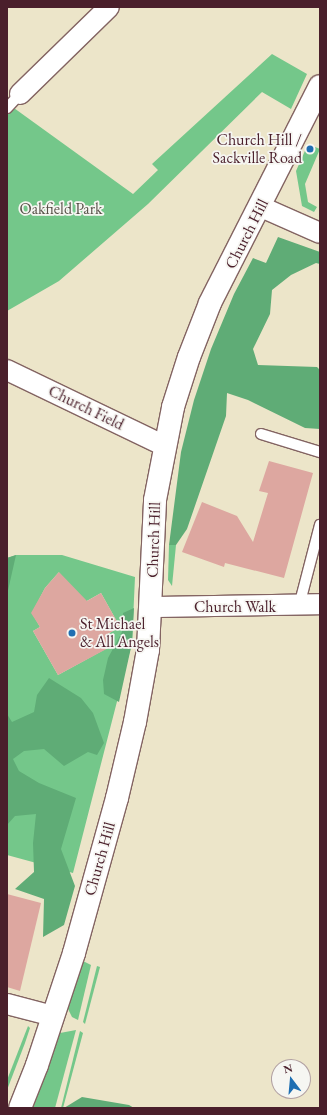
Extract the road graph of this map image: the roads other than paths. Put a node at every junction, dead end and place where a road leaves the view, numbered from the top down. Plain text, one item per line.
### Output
1 (109, 7) edge
2 (320, 86) edge
3 (14, 101) edge
4 (261, 207) junction
5 (320, 233) edge
6 (7, 370) edge
7 (261, 434) dead end
8 (165, 446) junction
9 (320, 452) edge
10 (320, 525) edge
11 (320, 605) edge
12 (299, 606) junction
13 (152, 608) junction
14 (7, 1004) edge
15 (53, 1016) junction
16 (20, 1108) edge

1 - 3 street
2 - 4 main road, Church Hill
4 - 5 street
4 - 8 main road, Church Hill
6 - 8 street, Church Field
7 - 9 lane
8 - 13 main road, Church Hill
10 - 12 lane
11 - 12 street, Church Walk
12 - 13 street, Church Walk
13 - 15 main road, Church Hill
14 - 15 street
15 - 16 main road, Church Hill

